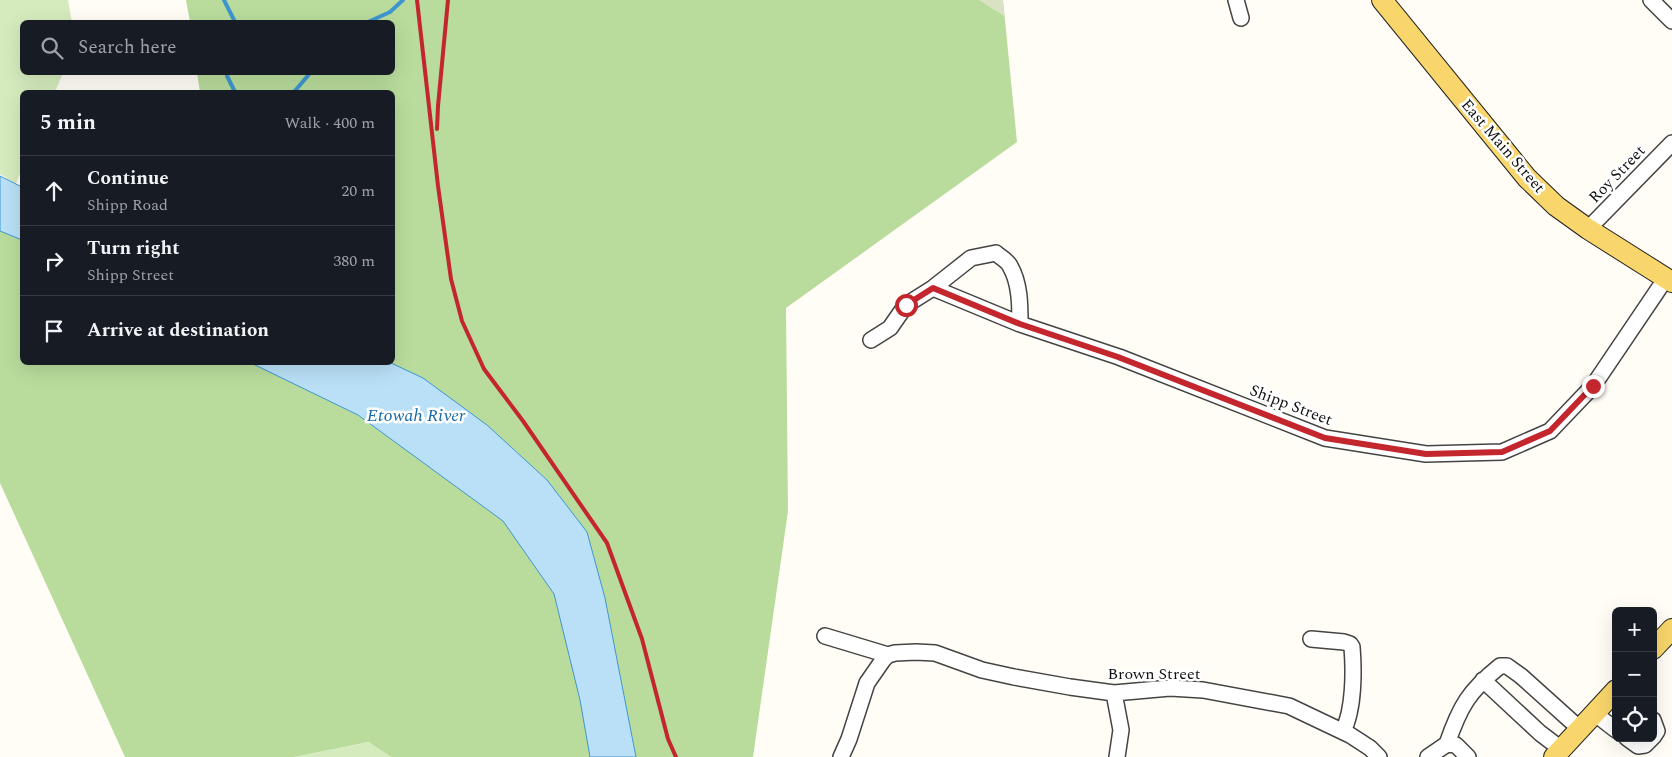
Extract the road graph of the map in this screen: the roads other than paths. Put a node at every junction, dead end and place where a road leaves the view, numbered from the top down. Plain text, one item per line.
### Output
1 (1236, 0) edge
2 (1382, 0) edge
3 (1651, 0) edge
4 (1241, 18) dead end
5 (1672, 21) edge
6 (1672, 143) edge
7 (1588, 229) junction
8 (1669, 280) edge
9 (933, 288) junction
10 (1020, 324) junction
11 (871, 340) dead end
12 (826, 636) dead end
13 (1311, 639) dead end
14 (888, 655) junction
15 (1483, 680) junction
16 (1114, 693) junction
17 (1612, 694) edge
18 (1594, 713) junction
19 (1612, 727) edge
20 (1580, 729) junction
21 (1343, 731) junction
22 (1632, 742) edge
23 (1648, 742) edge
24 (1447, 744) junction
25 (1559, 754) edge
26 (841, 757) edge
27 (1117, 757) edge
28 (1379, 757) edge
29 (1428, 757) edge
30 (1468, 757) edge

1 - 4 street
2 - 7 main road, East Main Street
3 - 5 street
6 - 7 street, Roy Street
7 - 8 main road, East Main Street
8 - 10 street, Shipp Street
9 - 10 street, Shipp Street
9 - 10 street
9 - 11 street
12 - 14 street
13 - 21 street
14 - 16 street, Brown Street
14 - 26 street
15 - 20 street
15 - 24 street
15 - 25 street
16 - 21 street, Brown Street
16 - 27 street
17 - 18 main road
18 - 19 street
18 - 20 main road
20 - 25 main road
21 - 28 street, Brown Street
22 - 23 street
24 - 29 street
24 - 30 street

